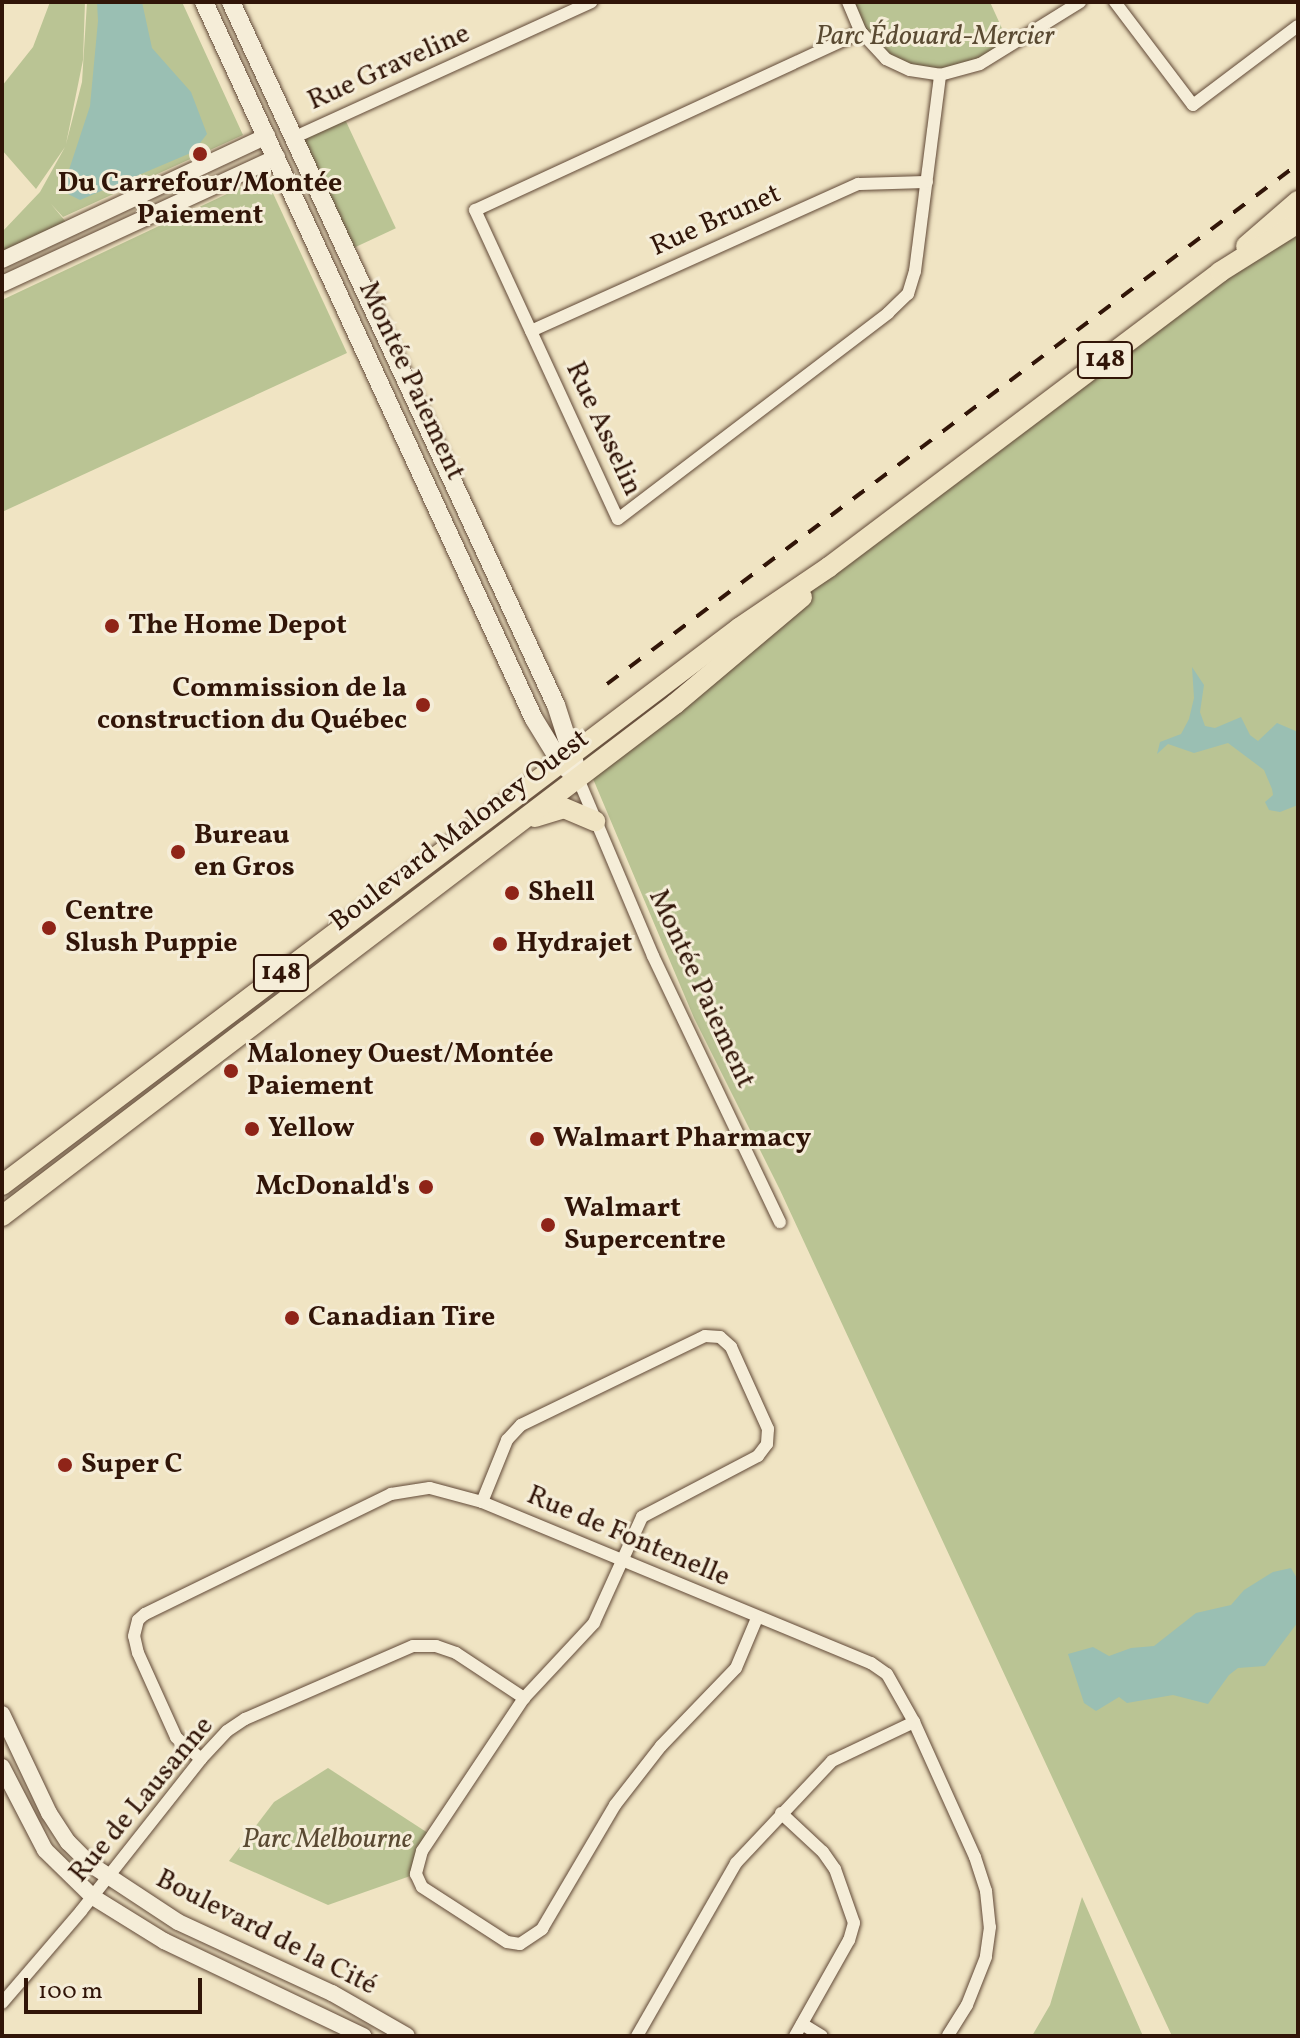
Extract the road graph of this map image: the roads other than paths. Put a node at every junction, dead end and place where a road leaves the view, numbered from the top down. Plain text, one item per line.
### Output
1 (204, 2) edge
2 (231, 2) edge
3 (592, 2) edge
4 (848, 2) edge
5 (1080, 2) edge
6 (1115, 2) edge
7 (1298, 26) edge
8 (861, 32) junction
9 (940, 75) junction
10 (267, 136) junction
11 (293, 138) junction
12 (277, 157) junction
13 (927, 182) junction
14 (1298, 201) edge
15 (1298, 223) edge
16 (2, 260) edge
17 (1220, 272) junction
18 (2, 284) edge
19 (531, 331) junction
20 (829, 567) junction
21 (567, 758) junction
22 (577, 776) junction
23 (595, 821) junction
24 (493, 840) junction
25 (2, 1185) edge
26 (2, 1216) edge
27 (780, 1222) dead end
28 (482, 1502) junction
29 (624, 1562) junction
30 (757, 1618) junction
31 (524, 1698) junction
32 (2, 1714) edge
33 (914, 1722) junction
34 (201, 1759) junction
35 (2, 1767) edge
36 (781, 1813) junction
37 (108, 1878) junction
38 (93, 1897) junction
39 (2, 2003) edge
40 (798, 2030) edge
41 (363, 2036) edge
42 (407, 2036) edge
43 (637, 2036) edge
44 (822, 2036) edge
45 (948, 2036) edge

1 - 10 main road, Montée Paiement
2 - 11 main road, Montée Paiement
3 - 11 street, Rue Graveline
4 - 8 street
5 - 9 street
6 - 7 street
8 - 9 street
8 - 19 street, Rue Asselin
9 - 13 street, Rue Asselin
10 - 11 main road
10 - 12 main road, Montée Paiement
10 - 16 street
11 - 12 main road
11 - 21 main road, Montée Paiement
12 - 18 street
12 - 21 main road, Montée Paiement
13 - 19 street, Rue Brunet
13 - 19 street, Rue Asselin
14 - 17 main road, Boulevard Maloney Ouest / 148
15 - 17 main road, Boulevard Maloney Ouest / 148
17 - 20 main road, Boulevard Maloney Ouest / 148
20 - 21 main road, Boulevard Maloney Ouest / 148
20 - 22 main road, Boulevard Maloney Ouest / 148
21 - 22 main road, Montée Paiement
21 - 25 main road, Boulevard Maloney Ouest / 148
22 - 23 street, Montée Paiement
22 - 24 main road, Boulevard Maloney Ouest / 148
23 - 24 main road
23 - 27 street, Montée Paiement
24 - 26 main road, Boulevard Maloney Ouest / 148
28 - 29 street, Rue de Fontenelle
28 - 29 street
28 - 34 street, Rue de Fontenelle
29 - 30 street, Rue de Fontenelle
29 - 31 street
30 - 31 street
30 - 33 street, Rue de Fontenelle
31 - 34 street, Rue de Lausanne
32 - 37 street, Boulevard de la Cité
33 - 36 street
33 - 45 street, Rue de Fontenelle
34 - 37 street, Rue de Lausanne
35 - 38 street, Boulevard de la Cité
36 - 40 street
36 - 43 street
37 - 38 street, Rue de Lausanne
37 - 42 street, Boulevard de la Cité
38 - 39 street, Rue de Lausanne
38 - 41 street, Boulevard de la Cité
40 - 44 street

